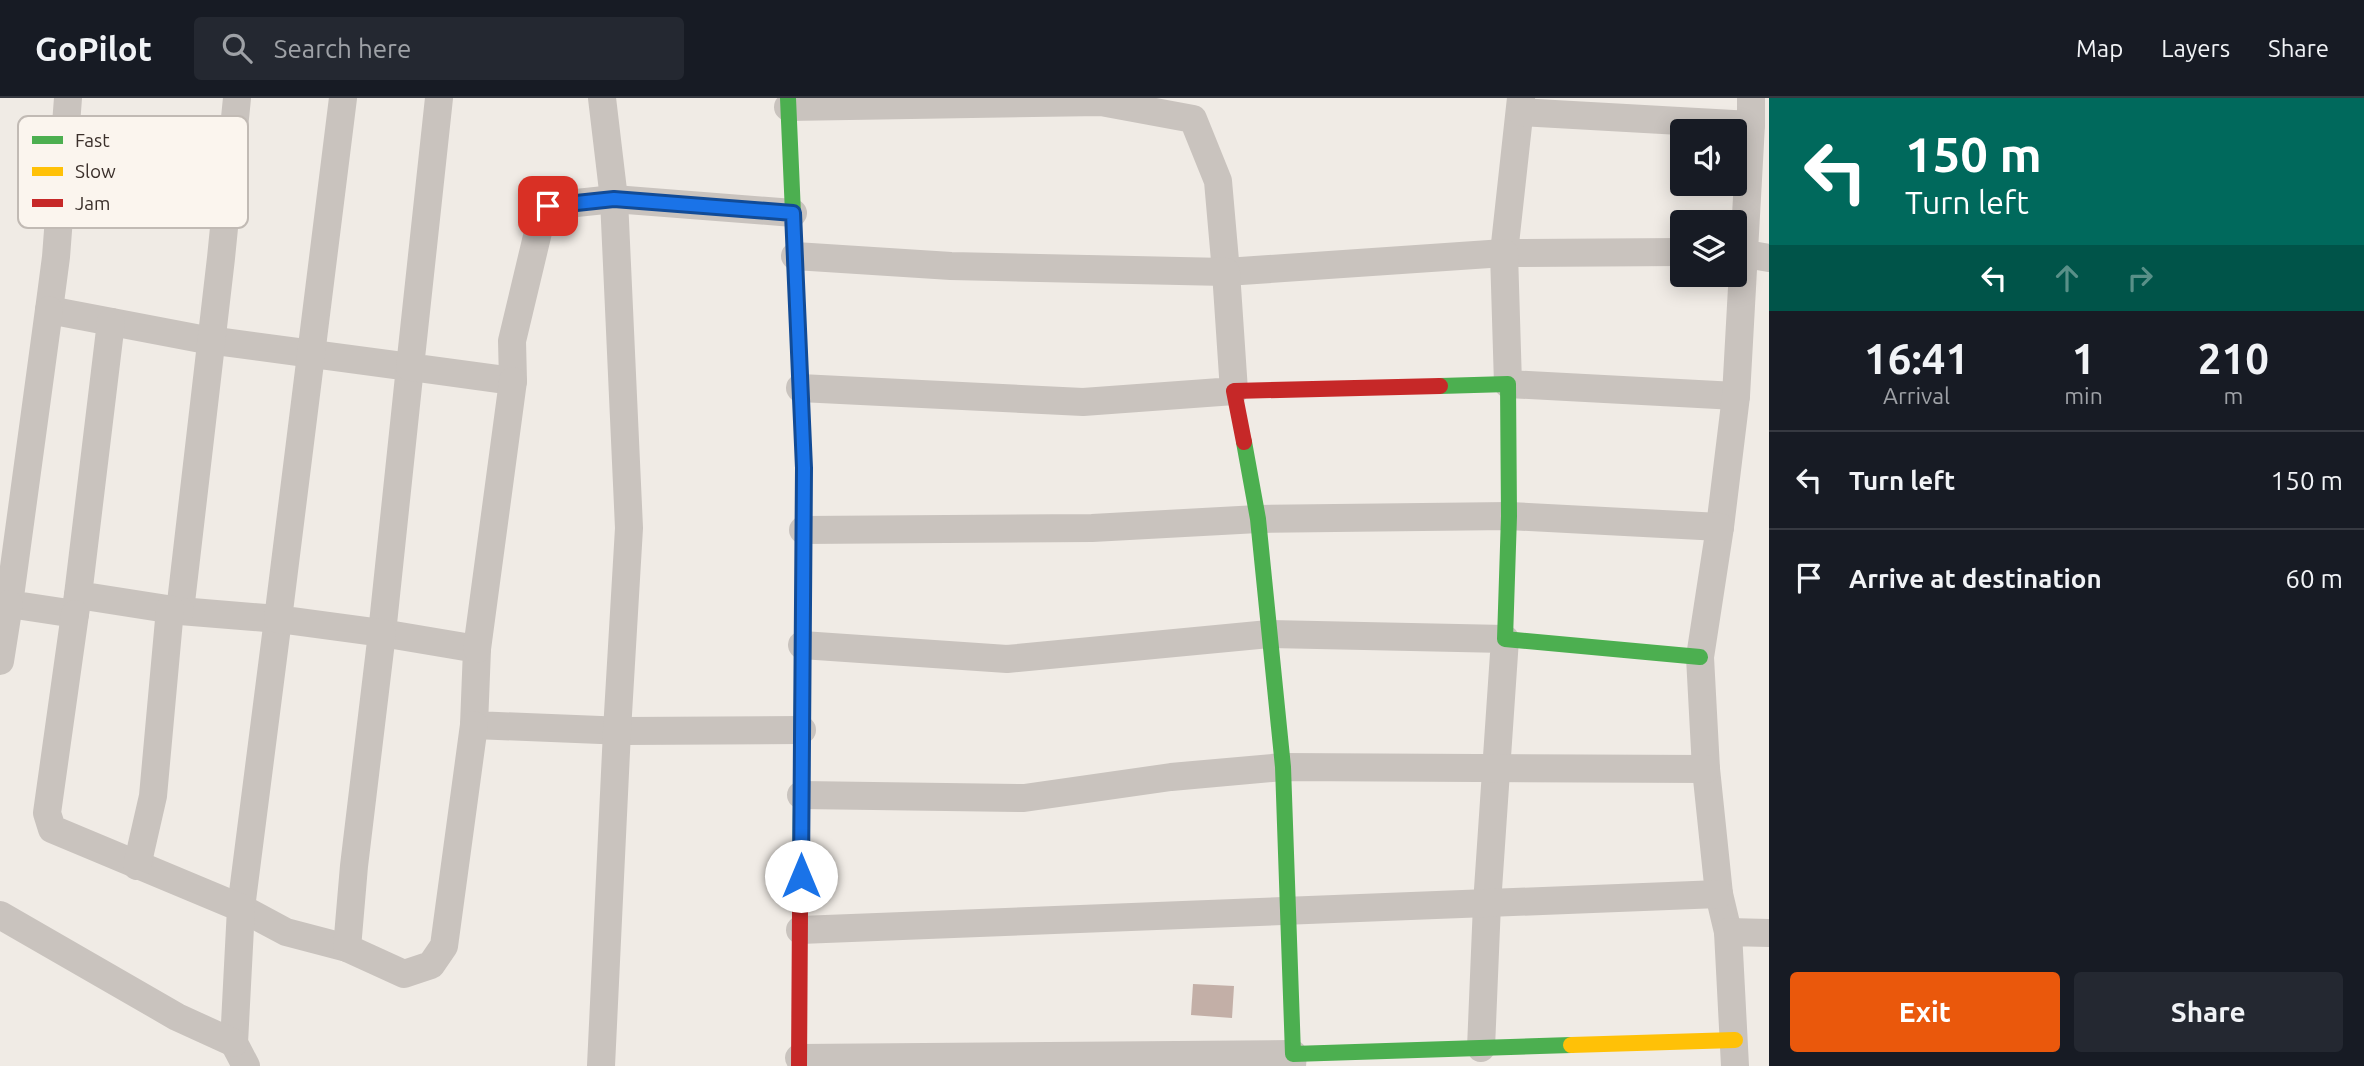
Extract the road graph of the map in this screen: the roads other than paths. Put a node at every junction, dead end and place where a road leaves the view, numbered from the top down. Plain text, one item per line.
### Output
1 (68, 98) edge
2 (237, 98) edge
3 (343, 98) edge
4 (439, 98) edge
5 (603, 98) edge
6 (788, 102) edge
7 (1521, 105) edge
8 (1751, 111) edge
9 (67, 116) edge
10 (235, 116) edge
11 (614, 199) junction
12 (793, 213) junction
13 (58, 228) edge
14 (223, 228) edge
15 (1504, 253) junction
16 (1670, 253) edge
17 (1749, 254) edge
18 (794, 256) junction
19 (1226, 272) junction
20 (49, 310) junction
21 (111, 322) junction
22 (211, 340) junction
23 (313, 353) junction
24 (410, 367) junction
25 (513, 381) junction
26 (1508, 384) junction
27 (800, 388) junction
28 (1234, 391) junction
29 (1736, 396) junction
30 (1509, 516) junction
31 (1258, 519) junction
32 (1720, 527) junction
33 (803, 530) junction
34 (9, 604) junction
35 (77, 605) junction
36 (175, 610) junction
37 (278, 619) junction
38 (382, 633) junction
39 (1269, 634) junction
40 (1505, 639) junction
41 (802, 645) junction
42 (477, 649) junction
43 (1700, 657) junction
44 (0, 662) edge
45 (474, 725) junction
46 (617, 730) junction
47 (802, 730) junction
48 (1283, 767) junction
49 (1497, 769) junction
50 (1706, 769) junction
51 (801, 795) junction
52 (137, 866) junction
53 (1719, 894) junction
54 (1487, 904) junction
55 (241, 908) junction
56 (1286, 913) junction
57 (0, 915) edge
58 (800, 930) junction
59 (1728, 932) junction
60 (1769, 933) edge
61 (347, 948) junction
62 (1481, 1048) junction
63 (1735, 1053) edge
64 (240, 1054) edge
65 (1292, 1060) edge
66 (799, 1062) edge
67 (601, 1066) edge

1 - 9 street
2 - 10 street
3 - 23 street
4 - 24 street
5 - 11 street
6 - 12 main road
6 - 19 street
7 - 8 street
7 - 15 street
8 - 17 street
11 - 12 street
11 - 25 street
11 - 46 street
12 - 18 main road
13 - 20 street
14 - 22 street
15 - 16 street
15 - 19 street
15 - 26 street
17 - 29 street
18 - 19 street
18 - 27 main road
19 - 28 street
20 - 21 street
20 - 34 street
21 - 22 street
21 - 35 street
22 - 23 street
22 - 36 street
23 - 24 street
23 - 37 street
24 - 25 street
24 - 38 street
25 - 42 street
26 - 28 main road
26 - 29 street
26 - 30 main road
27 - 28 street
27 - 33 main road
28 - 31 main road
29 - 32 street
30 - 31 street
30 - 32 street
30 - 40 main road
31 - 33 street
31 - 39 main road
32 - 43 street
33 - 41 main road
34 - 35 street
34 - 44 street
35 - 36 street
35 - 52 street
36 - 37 street
36 - 52 street
37 - 38 street
37 - 55 street
38 - 42 street
38 - 61 street
39 - 40 street
39 - 41 street
39 - 48 main road
40 - 43 main road
40 - 49 street
41 - 47 main road
42 - 45 street
43 - 50 street
45 - 46 street
45 - 61 street
46 - 47 street
46 - 67 street
47 - 51 main road
48 - 49 street
48 - 51 street
48 - 56 main road
49 - 50 street
49 - 54 street
50 - 53 street
51 - 58 main road
52 - 55 street
53 - 54 street
53 - 59 street
54 - 56 street
54 - 62 street
55 - 61 street
55 - 64 street
56 - 58 street
56 - 65 main road
57 - 64 street
58 - 66 main road
59 - 60 street
59 - 63 street
62 - 63 main road
62 - 65 main road
65 - 66 street

